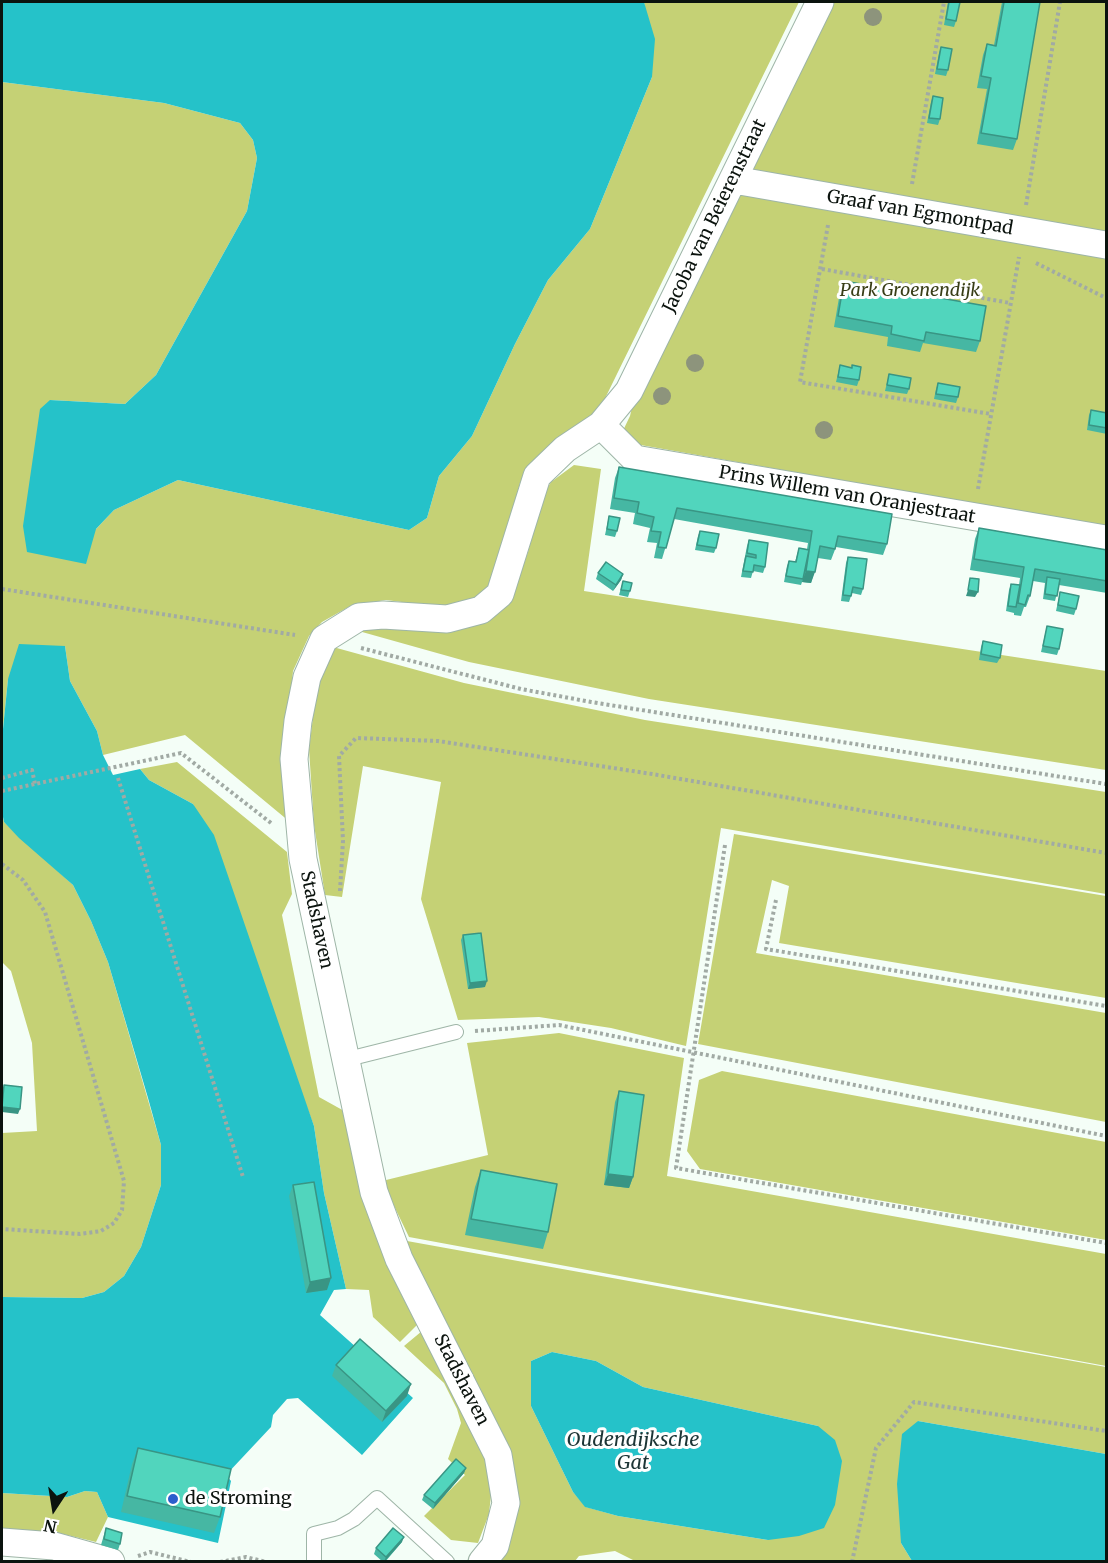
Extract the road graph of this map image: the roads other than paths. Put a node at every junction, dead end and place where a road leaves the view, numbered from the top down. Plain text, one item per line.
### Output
1 (820, 2) edge
2 (734, 180) junction
3 (1107, 245) edge
4 (601, 425) junction
5 (1107, 539) edge
6 (456, 1032) road end
7 (344, 1060) junction
8 (2, 1542) edge
9 (121, 1560) edge
10 (314, 1562) edge
11 (447, 1562) edge
12 (482, 1562) edge

1 - 2 street, Jacoba van Beierenstraat
2 - 3 street, Graaf van Egmontpad
2 - 4 street, Jacoba van Beierenstraat
4 - 5 street, Prins Willem van Oranjestraat
4 - 7 street, Stadshaven
6 - 7 lane
7 - 12 street, Stadshaven
8 - 9 street
10 - 11 lane

